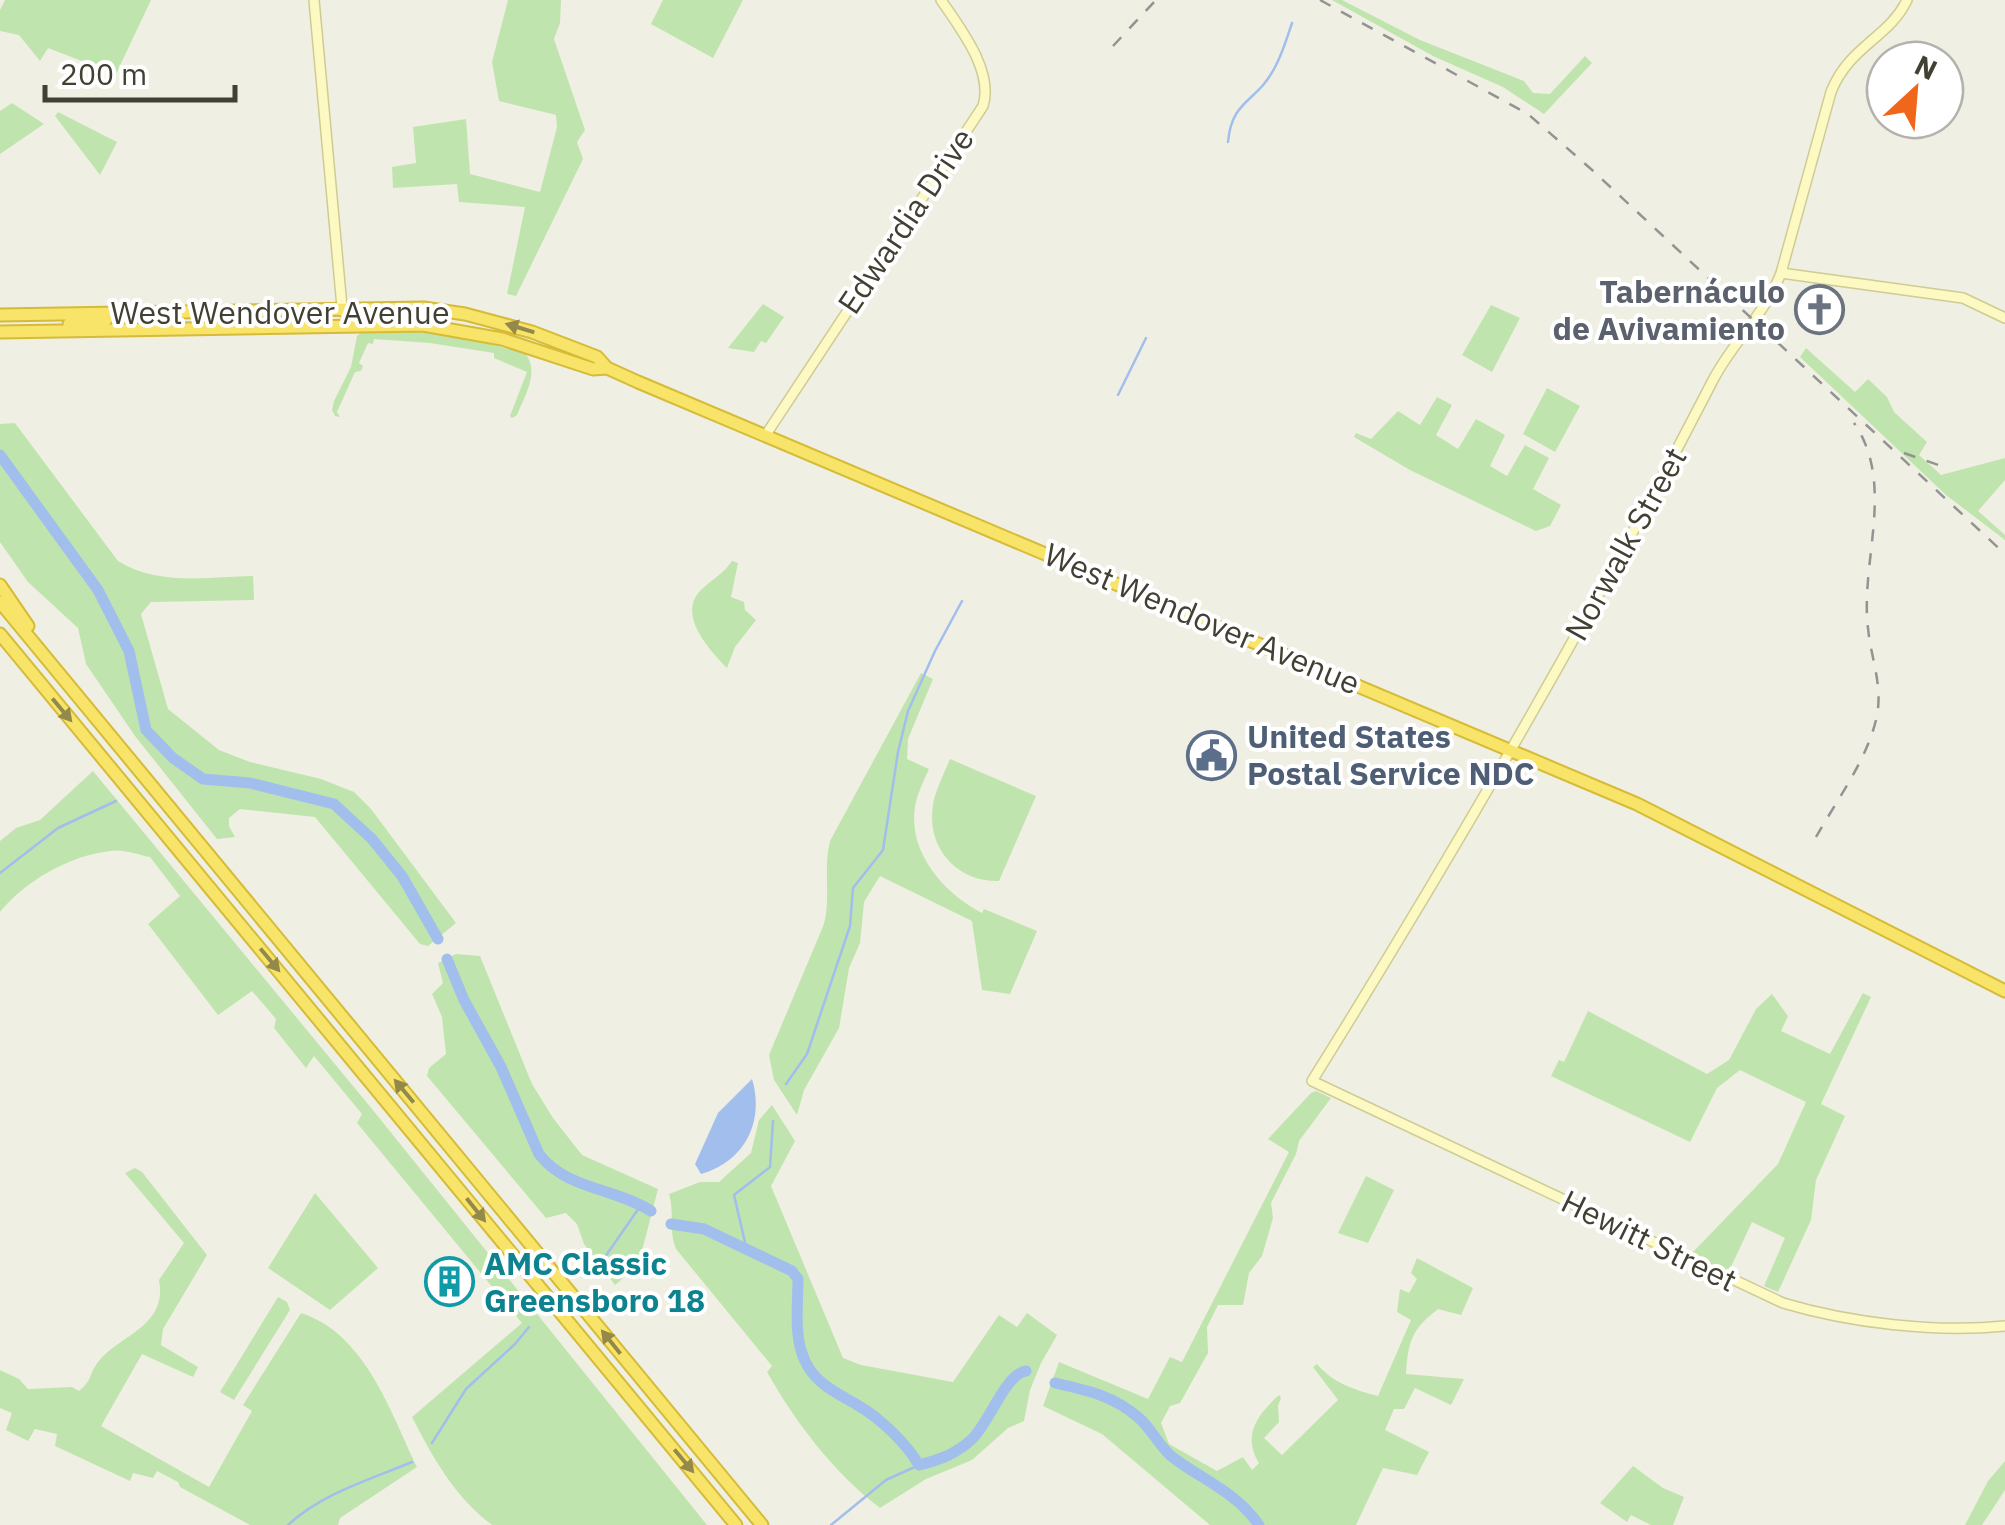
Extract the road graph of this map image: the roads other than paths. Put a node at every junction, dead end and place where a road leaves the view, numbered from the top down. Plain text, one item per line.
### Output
1 (314, 0) edge
2 (941, 0) edge
3 (1907, 0) edge
4 (1780, 273) junction
5 (342, 308) junction
6 (110, 313) junction
7 (0, 315) edge
8 (2005, 318) edge
9 (344, 325) junction
10 (50, 331) junction
11 (0, 332) edge
12 (607, 368) junction
13 (765, 436) junction
14 (0, 586) edge
15 (0, 602) edge
16 (0, 634) edge
17 (72, 691) junction
18 (1512, 750) junction
19 (2005, 991) edge
20 (1312, 1081) joint
21 (2005, 1326) edge
22 (736, 1525) edge
23 (762, 1525) edge

1 - 5 street
2 - 13 street, Edwardia Drive
3 - 4 street, Norwalk Street
4 - 8 street
4 - 18 street, Norwalk Street
5 - 6 highway, West Wendover Avenue
5 - 9 street
12 -> 5 highway, West Wendover Avenue
6 - 7 highway, West Wendover Avenue
6 - 10 highway
9 - 10 highway, West Wendover Avenue
9 - 12 highway, West Wendover Avenue
10 - 11 highway, West Wendover Avenue
12 - 13 highway, West Wendover Avenue
13 - 18 highway, West Wendover Avenue
14 - 17 highway
15 - 17 highway
16 -> 22 highway
23 -> 17 highway
18 - 19 highway, West Wendover Avenue
18 - 20 street, Norwalk Street
20 - 21 street, Hewitt Street

